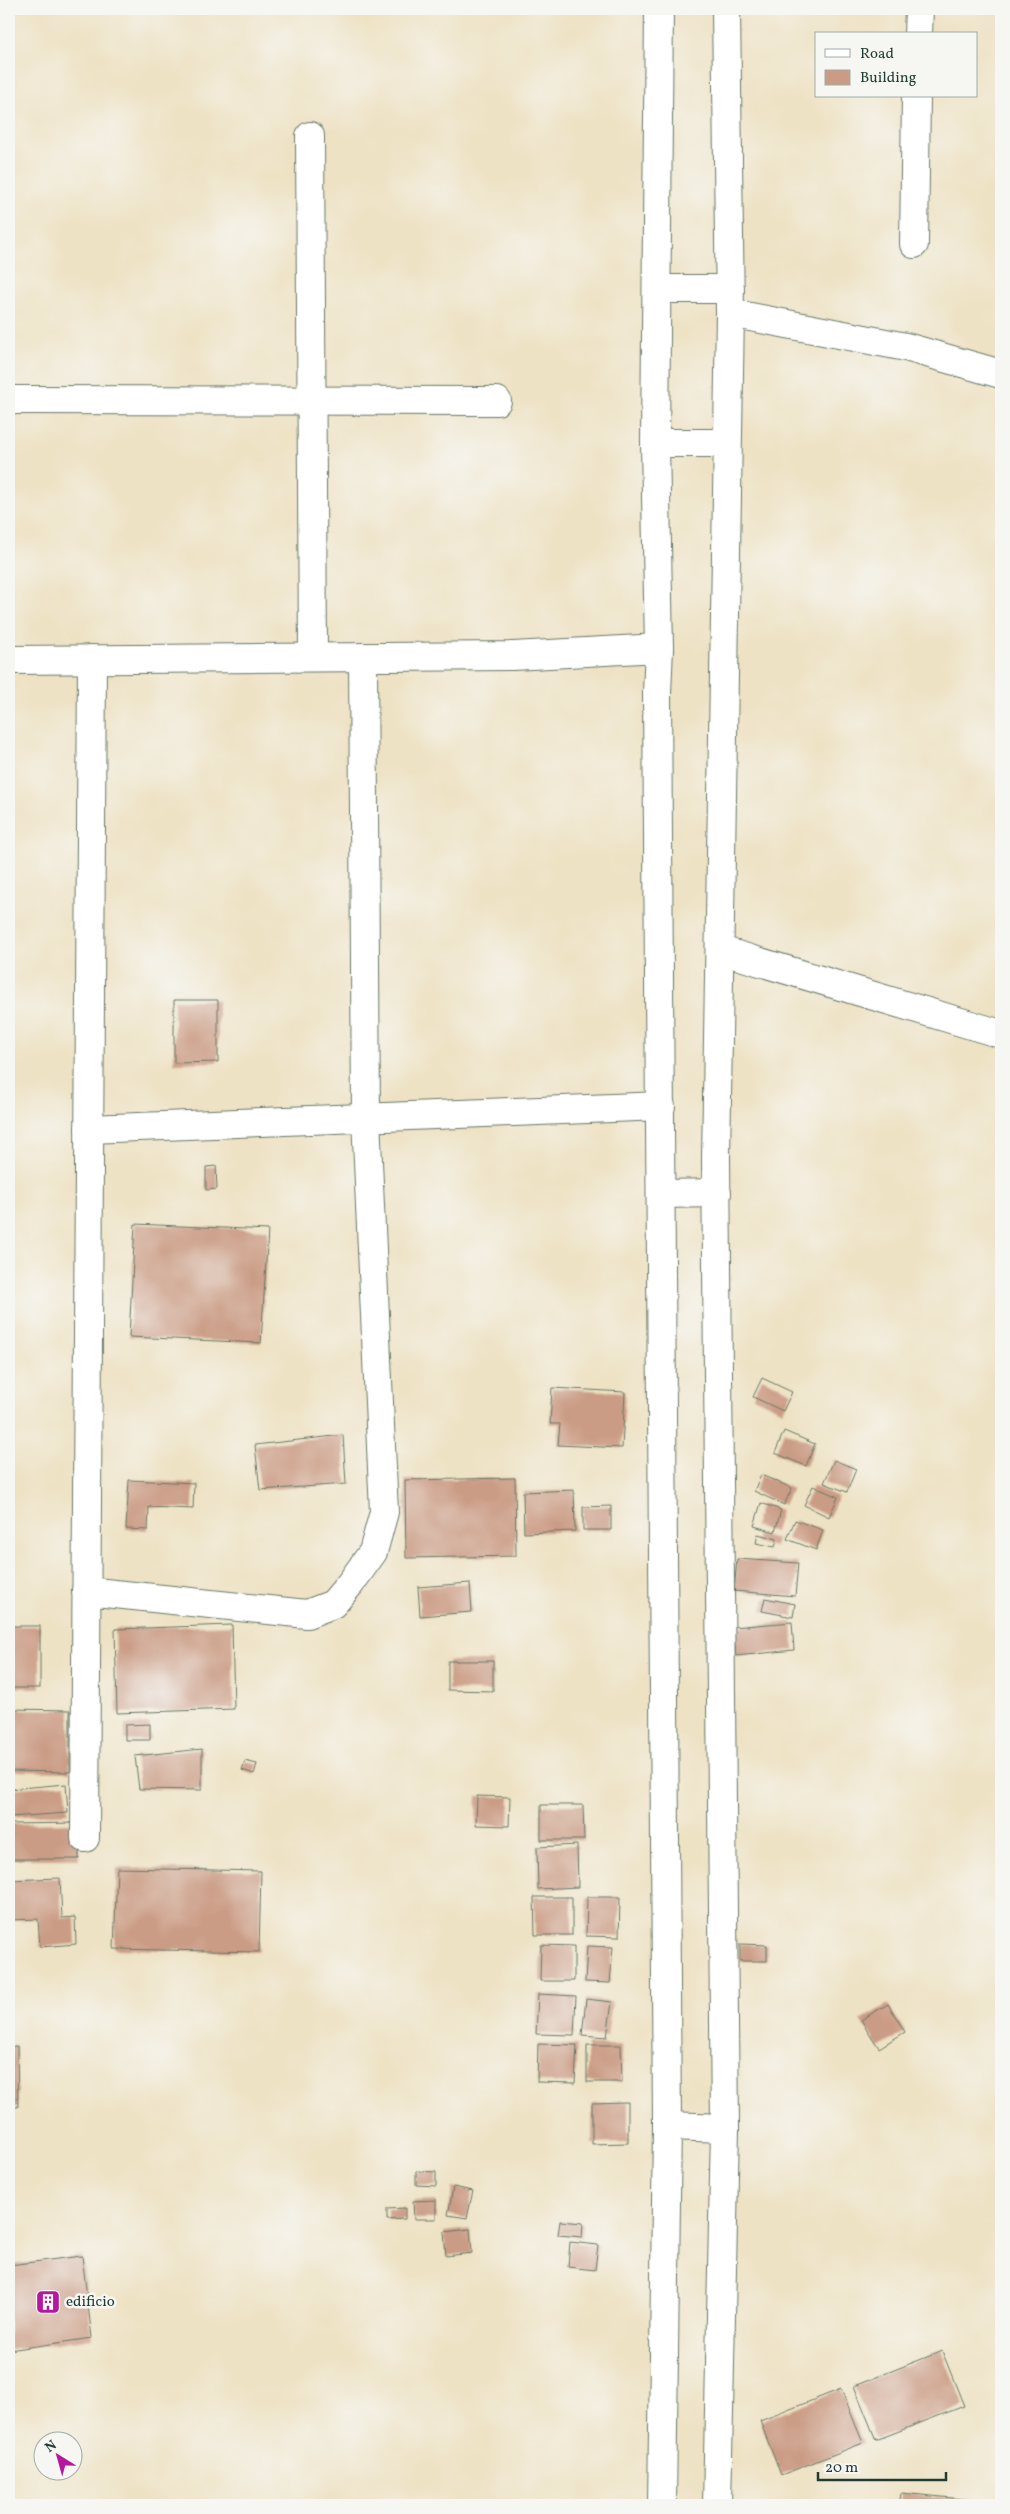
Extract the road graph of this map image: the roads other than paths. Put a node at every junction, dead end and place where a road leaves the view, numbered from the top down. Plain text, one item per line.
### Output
1 (659, 9) edge
2 (726, 9) edge
3 (919, 9) edge
4 (918, 32) edge
5 (916, 98) edge
6 (310, 136) dead end
7 (914, 244) dead end
8 (665, 288) junction
9 (723, 297) junction
10 (1001, 374) edge
11 (9, 400) edge
12 (497, 400) dead end
13 (312, 401) junction
14 (665, 443) junction
15 (719, 443) junction
16 (659, 648) junction
17 (313, 657) junction
18 (363, 658) junction
19 (92, 659) junction
20 (9, 660) edge
21 (720, 950) junction
22 (1001, 1034) edge
23 (661, 1106) junction
24 (366, 1118) junction
25 (89, 1129) junction
26 (688, 1194) junction
27 (86, 1591) junction
28 (85, 1838) dead end
29 (673, 2126) junction
30 (719, 2128) junction
31 (662, 2505) edge
32 (717, 2505) edge

1 - 8 street
2 - 9 street
3 - 4 street
5 - 7 street
6 - 13 street
8 - 9 street
8 - 14 street
9 - 10 street
9 - 15 street
11 - 13 street
12 - 13 street
13 - 17 street
14 - 15 street
14 - 16 street
15 - 21 street
16 - 18 street
16 - 23 street
17 - 18 street
17 - 19 street
18 - 24 street
19 - 20 street
19 - 25 street
21 - 22 street
21 - 26 street
23 - 24 street
23 - 26 street
24 - 25 street
24 - 27 street
25 - 27 street
26 - 29 street
26 - 30 street
27 - 28 street
29 - 30 street
29 - 31 street
30 - 32 street

